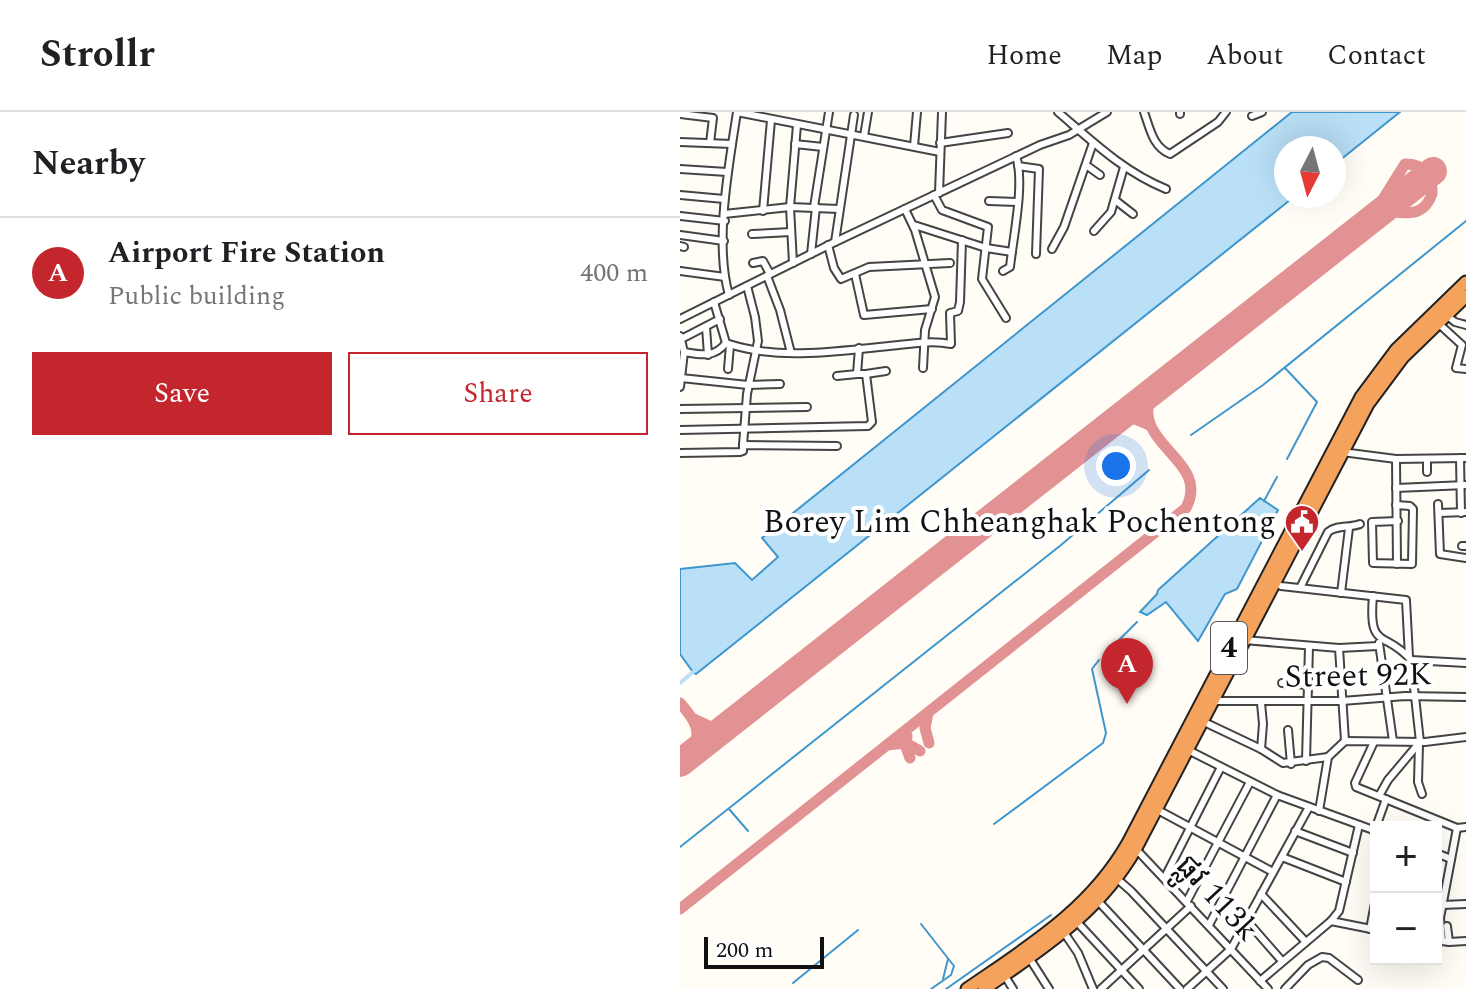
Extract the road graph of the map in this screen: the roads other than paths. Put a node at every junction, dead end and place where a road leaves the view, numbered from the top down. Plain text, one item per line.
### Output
1 (786, 112) edge
2 (829, 112) edge
3 (868, 112) edge
4 (917, 112) edge
5 (942, 112) edge
6 (1058, 112) edge
7 (1107, 112) edge
8 (1144, 112) edge
9 (1226, 112) edge
10 (1262, 112) edge
11 (680, 114) edge
12 (854, 115) dead end
13 (1094, 116) edge
14 (1252, 116) dead end
15 (771, 120) junction
16 (782, 122) junction
17 (797, 125) junction
18 (825, 130) junction
19 (1080, 130) junction
20 (1008, 133) dead end
21 (852, 134) junction
22 (864, 136) junction
23 (680, 142) edge
24 (710, 143) junction
25 (940, 143) junction
26 (1093, 143) junction
27 (732, 144) junction
28 (795, 144) junction
29 (914, 146) junction
30 (823, 147) junction
31 (940, 152) junction
32 (1016, 156) junction
33 (1086, 165) junction
34 (1018, 166) junction
35 (1124, 167) junction
36 (680, 169) edge
37 (727, 172) junction
38 (1100, 175) dead end
39 (1166, 189) dead end
40 (936, 194) junction
41 (680, 195) edge
42 (724, 199) junction
43 (1115, 200) junction
44 (989, 201) dead end
45 (1017, 202) junction
46 (790, 207) junction
47 (815, 207) junction
48 (839, 209) junction
49 (905, 209) junction
50 (763, 211) junction
51 (1133, 214) dead end
52 (680, 216) edge
53 (724, 218) junction
54 (914, 225) junction
55 (1094, 231) dead end
56 (791, 232) junction
57 (752, 234) dead end
58 (680, 235) edge
59 (962, 240) junction
60 (724, 241) junction
61 (832, 244) junction
62 (986, 248) junction
63 (1052, 249) dead end
64 (1012, 252) junction
65 (811, 254) junction
66 (1036, 254) dead end
67 (753, 263) dead end
68 (793, 263) junction
69 (950, 263) dead end
70 (927, 266) junction
71 (680, 271) edge
72 (1003, 271) dead end
73 (855, 274) junction
74 (769, 275) junction
75 (725, 277) junction
76 (1466, 282) edge
77 (747, 286) junction
78 (729, 295) junction
79 (1466, 296) edge
80 (714, 302) junction
81 (932, 309) junction
82 (1441, 316) junction
83 (1006, 318) dead end
84 (680, 319) edge
85 (720, 319) junction
86 (1466, 325) edge
87 (706, 327) junction
88 (681, 338) edge
89 (923, 342) junction
90 (728, 344) junction
91 (859, 348) junction
92 (757, 350) junction
93 (684, 352) junction
94 (791, 353) junction
95 (708, 355) junction
96 (923, 368) dead end
97 (728, 369) dead end
98 (1466, 369) edge
99 (886, 371) dead end
100 (681, 374) edge
101 (857, 374) junction
102 (866, 374) junction
103 (837, 376) dead end
104 (780, 384) dead end
105 (748, 385) junction
106 (680, 387) edge
107 (807, 407) dead end
108 (680, 409) edge
109 (745, 409) junction
110 (680, 430) edge
111 (744, 430) junction
112 (743, 445) junction
113 (837, 446) dead end
114 (1338, 450) junction
115 (680, 453) edge
116 (1463, 458) edge
117 (1396, 459) junction
118 (1427, 459) junction
119 (1427, 472) dead end
120 (1463, 485) edge
121 (1396, 488) junction
122 (1438, 504) dead end
123 (1396, 505) junction
124 (1464, 512) edge
125 (1439, 513) junction
126 (1398, 521) junction
127 (1360, 524) dead end
128 (1349, 528) junction
129 (1466, 558) edge
130 (1397, 564) junction
131 (1270, 580) junction
132 (1300, 588) junction
133 (1341, 593) junction
134 (1373, 596) junction
135 (1244, 640) junction
136 (1379, 643) junction
137 (1309, 646) junction
138 (1339, 648) junction
139 (1410, 658) junction
140 (1466, 663) edge
141 (1282, 683) dead end
142 (1307, 685) junction
143 (1416, 696) junction
144 (1386, 697) junction
145 (1466, 697) edge
146 (1208, 699) junction
147 (1306, 700) junction
148 (1342, 701) junction
149 (1261, 703) junction
150 (1202, 721) junction
151 (1288, 730) dead end
152 (1466, 737) edge
153 (1345, 741) junction
154 (1393, 741) junction
155 (1374, 742) junction
156 (1420, 744) junction
157 (1183, 748) junction
158 (1261, 749) junction
159 (1328, 757) junction
160 (1306, 761) junction
161 (1291, 764) junction
162 (1221, 767) junction
163 (1250, 782) junction
164 (1422, 794) dead end
165 (1277, 795) junction
166 (1383, 798) junction
167 (1152, 807) junction
168 (1309, 807) junction
169 (1319, 811) junction
170 (1378, 821) edge
171 (1359, 825) junction
172 (1190, 827) junction
173 (1466, 827) edge
174 (1370, 828) edge
175 (1457, 828) junction
176 (1295, 831) junction
177 (1217, 842) junction
178 (1132, 846) junction
179 (1353, 853) junction
180 (1244, 856) junction
181 (1442, 856) edge
182 (1282, 857) junction
183 (1451, 859) junction
184 (1273, 872) junction
185 (1113, 876) junction
186 (1165, 877) junction
187 (1346, 882) junction
188 (1261, 894) junction
189 (1098, 901) junction
190 (1189, 903) junction
191 (1466, 904) edge
192 (1442, 905) joint
193 (1247, 921) junction
194 (1331, 921) junction
195 (1077, 922) junction
196 (1209, 925) junction
197 (1447, 926) dead end
198 (1062, 929) junction
199 (1167, 929) junction
200 (1370, 929) edge
201 (1442, 939) edge
202 (1305, 941) junction
203 (1466, 941) edge
204 (1449, 942) junction
205 (1144, 949) junction
206 (1231, 949) junction
207 (1026, 954) junction
208 (1282, 961) junction
209 (1122, 970) junction
210 (1001, 971) junction
211 (1206, 971) junction
212 (1358, 980) dead end
213 (1260, 981) junction
214 (967, 989) edge
215 (984, 989) edge
216 (1013, 989) edge
217 (1049, 989) edge
218 (1093, 989) edge
219 (1101, 989) edge
220 (1139, 989) edge
221 (1180, 989) edge
222 (1187, 989) edge
223 (1223, 989) edge
224 (1268, 989) edge
225 (1285, 989) edge

1 - 16 street
2 - 18 street
3 - 22 street
4 - 29 street
5 - 25 street
6 - 19 street
7 - 13 street
8 - 9 street
10 - 14 street
11 - 24 street
12 - 21 street
13 - 19 street
15 - 16 street
15 - 27 street
15 - 50 street
16 - 17 street
17 - 18 street
17 - 28 street
18 - 21 street
18 - 30 street
19 - 26 street
19 - 32 street
20 - 25 street
21 - 22 street
21 - 48 street
22 - 29 street
23 - 24 street
24 - 27 street
25 - 31 street
26 - 33 street
26 - 35 street
27 - 37 street
28 - 30 street
28 - 46 street
29 - 31 street
30 - 47 street
31 - 40 street
32 - 34 street
32 - 40 street
33 - 38 street
33 - 63 street
34 - 45 street
34 - 66 street
35 - 39 street
35 - 43 street
36 - 37 street
37 - 42 street
40 - 49 street
40 - 62 street
41 - 42 street
42 - 53 street
43 - 51 street
43 - 55 street
44 - 45 street
45 - 64 street
46 - 47 street
46 - 50 street
46 - 56 street
47 - 48 street
47 - 65 street
48 - 61 street
49 - 54 street
49 - 61 street
50 - 53 street
52 - 53 street
53 - 60 street
54 - 59 street
54 - 70 street
56 - 57 street
56 - 68 street
58 - 60 street
59 - 62 street
59 - 89 street
60 - 75 street
61 - 65 street
61 - 73 street
62 - 64 street
62 - 83 street
64 - 72 street
65 - 68 street
67 - 74 street
68 - 74 street
69 - 70 street
70 - 73 street
70 - 81 street
71 - 75 street
73 - 81 street
74 - 77 street
74 - 94 street
75 - 78 street
76 - 82 highway, 4
77 - 78 street
77 - 92 street
78 - 80 street
79 - 82 highway, 4
80 - 84 street
80 - 85 street
81 - 89 street
82 - 86 street
82 - 98 street
82 - 114 highway, 4
85 - 87 street
85 - 90 street
87 - 88 street
87 - 95 street
88 - 93 street
89 - 91 street
89 - 96 street
90 - 92 street
90 - 95 street
90 - 97 street
91 - 94 street
91 - 101 street
92 - 94 street
92 - 105 street
93 - 95 street
93 - 100 street
99 - 102 street
100 - 105 street
100 - 106 street
101 - 102 street
101 - 103 street
102 - 111 street
104 - 105 street
105 - 109 street
107 - 109 street
108 - 109 street
109 - 111 street
110 - 111 street
111 - 112 street
112 - 113 street
112 - 115 street
114 - 117 street
114 - 131 highway, 4
116 - 118 street
116 - 120 street
117 - 118 street
117 - 121 street
118 - 119 street
120 - 121 street
120 - 124 street
121 - 123 street
122 - 125 street
123 - 126 street
123 - 130 street
124 - 125 street
125 - 129 street
126 - 130 street
126 - 130 street
127 - 128 street
128 - 132 street
128 - 133 street
131 - 132 street
131 - 135 highway, 4
131 - 146 highway, 4
132 - 133 street
133 - 134 street
134 - 136 street
134 - 139 street
135 - 137 street
135 - 146 highway, 4
136 - 138 street
136 - 139 street
136 - 144 street
137 - 138 street
137 - 142 street
138 - 148 street
139 - 140 street
139 - 143 street
141 - 142 street
142 - 147 street
143 - 144 street, Street 92K
143 - 145 street, Street 92K
143 - 156 street
144 - 148 street, Street 92K
144 - 154 street
146 - 149 street, Street 92K
146 - 150 highway, 4
146 - 157 highway, 4
147 - 148 street, Street 92K
147 - 149 street, Street 92K
147 - 160 street
148 - 153 street
149 - 158 street
150 - 157 highway, 4
150 - 158 street
151 - 161 street
152 - 156 street
153 - 155 street
153 - 159 street
154 - 155 street
154 - 156 street
155 - 166 street
156 - 164 street
156 - 166 street
157 - 162 street
157 - 167 highway, 4
158 - 161 street
159 - 160 street
159 - 169 street
160 - 161 street
162 - 163 street
162 - 172 street
163 - 165 street
163 - 177 street
165 - 168 street
165 - 180 street
166 - 170 street
166 - 175 street
167 - 172 street
167 - 178 highway, 4
168 - 169 street
168 - 176 street
169 - 171 street
171 - 174 street
171 - 179 street
172 - 177 street
172 - 186 street
173 - 175 street
175 - 183 street
176 - 179 street
176 - 182 street
177 - 180 street
177 - 190 street
178 - 185 highway, 4
178 - 186 street, ផ្លូវ 113k
179 - 187 street
180 - 184 street
180 - 196 street
181 - 183 street
182 - 184 street
182 - 187 street
183 - 192 street
184 - 188 street
185 - 189 highway, 4
185 - 198 highway, 4
185 - 199 street
186 - 190 street, ផ្លូវ 113k
187 - 194 street
188 - 193 street
188 - 202 street
189 - 195 highway, 4
189 - 205 street
190 - 196 street, ផ្លូវ 113k
190 - 199 street
191 - 192 street
193 - 206 street
193 - 208 street
194 - 200 street
194 - 202 street
195 - 198 highway, 4
195 - 209 street
196 - 206 street, ផ្លូវ 113k
197 - 204 street
198 - 207 highway, 4
198 - 218 street
199 - 205 street
199 - 211 street
201 - 204 street
202 - 208 street
203 - 204 street
205 - 209 street
205 - 221 street
206 - 211 street
206 - 213 street, ផ្លូវ 113k
207 - 210 highway, 4
207 - 217 street
208 - 213 street
209 - 219 street
209 - 220 street
210 - 214 highway, 4
210 - 215 highway, 4
210 - 216 street
211 - 222 street
211 - 223 street
212 - 225 street
213 - 224 street, ផ្លូវ 113k

